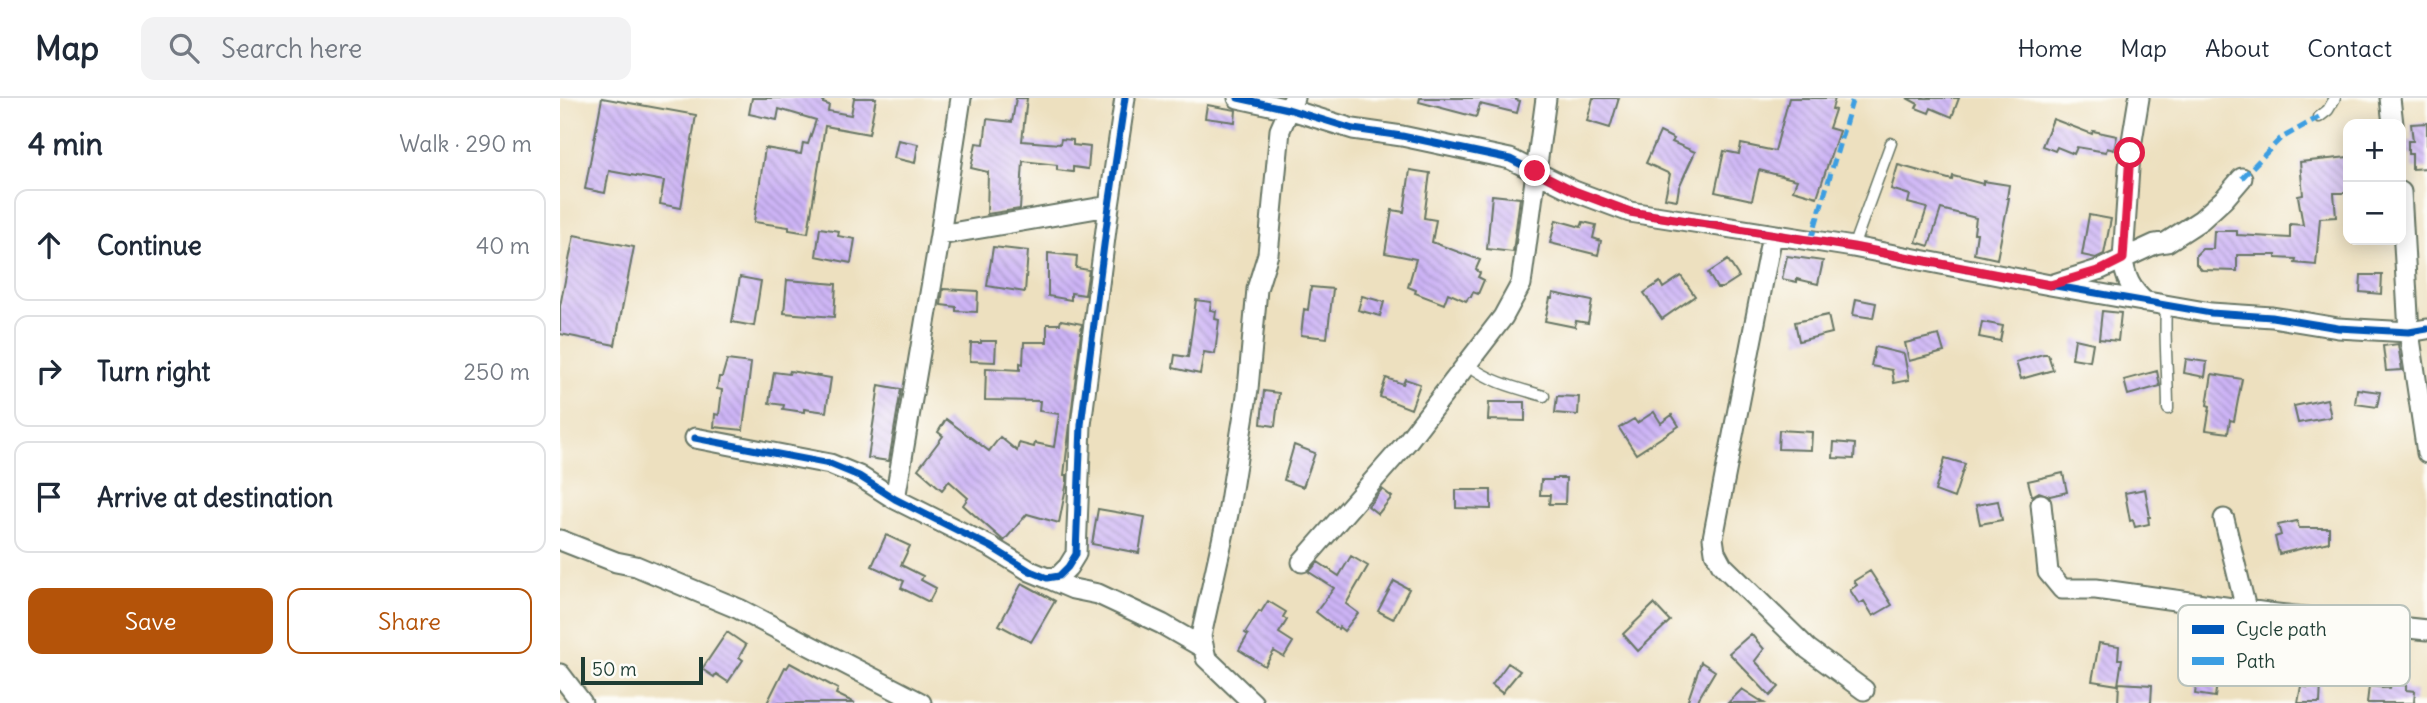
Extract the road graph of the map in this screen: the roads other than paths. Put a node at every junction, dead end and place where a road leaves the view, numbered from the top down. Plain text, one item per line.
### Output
1 (961, 98) edge
2 (1125, 98) edge
3 (1238, 98) edge
4 (1546, 98) edge
5 (2139, 98) edge
6 (2335, 98) edge
7 (2390, 98) edge
8 (1291, 103) edge
9 (2319, 117) dead end
10 (2392, 119) edge
11 (1891, 143) dead end
12 (1535, 171) junction
13 (2242, 178) dead end
14 (1109, 206) junction
15 (2406, 233) edge
16 (1772, 234) junction
17 (940, 235) junction
18 (1853, 247) junction
19 (2123, 259) junction
20 (2050, 285) junction
21 (2146, 302) junction
22 (2166, 306) junction
23 (2418, 330) edge
24 (1466, 363) junction
25 (1544, 396) dead end
26 (2168, 409) dead end
27 (695, 438) dead end
28 (2427, 453) edge
29 (895, 499) junction
30 (2041, 504) dead end
31 (2224, 519) dead end
32 (560, 540) edge
33 (1302, 562) dead end
34 (1047, 578) junction
35 (2216, 605) edge
36 (2245, 605) edge
37 (1202, 647) junction
38 (560, 674) edge
39 (1864, 690) dead end
40 (582, 703) edge
41 (921, 703) edge
42 (1253, 703) edge

1 - 17 street
2 - 14 street
3 - 8 street
4 - 12 street
5 - 19 street
6 - 9 lane
7 - 10 street
8 - 12 street
8 - 37 street
11 - 18 lane
12 - 16 street
12 - 24 street
13 - 19 street
14 - 17 street
14 - 34 street
15 - 23 street
16 - 18 street
16 - 39 street
17 - 29 street
18 - 20 street
19 - 20 street
19 - 21 street
20 - 21 street
21 - 22 street
22 - 23 street
22 - 26 lane
23 - 28 street
24 - 25 lane
24 - 33 street
27 - 29 street
29 - 34 street
30 - 35 street
31 - 36 street
32 - 41 street
34 - 37 street
37 - 42 street
38 - 40 street

